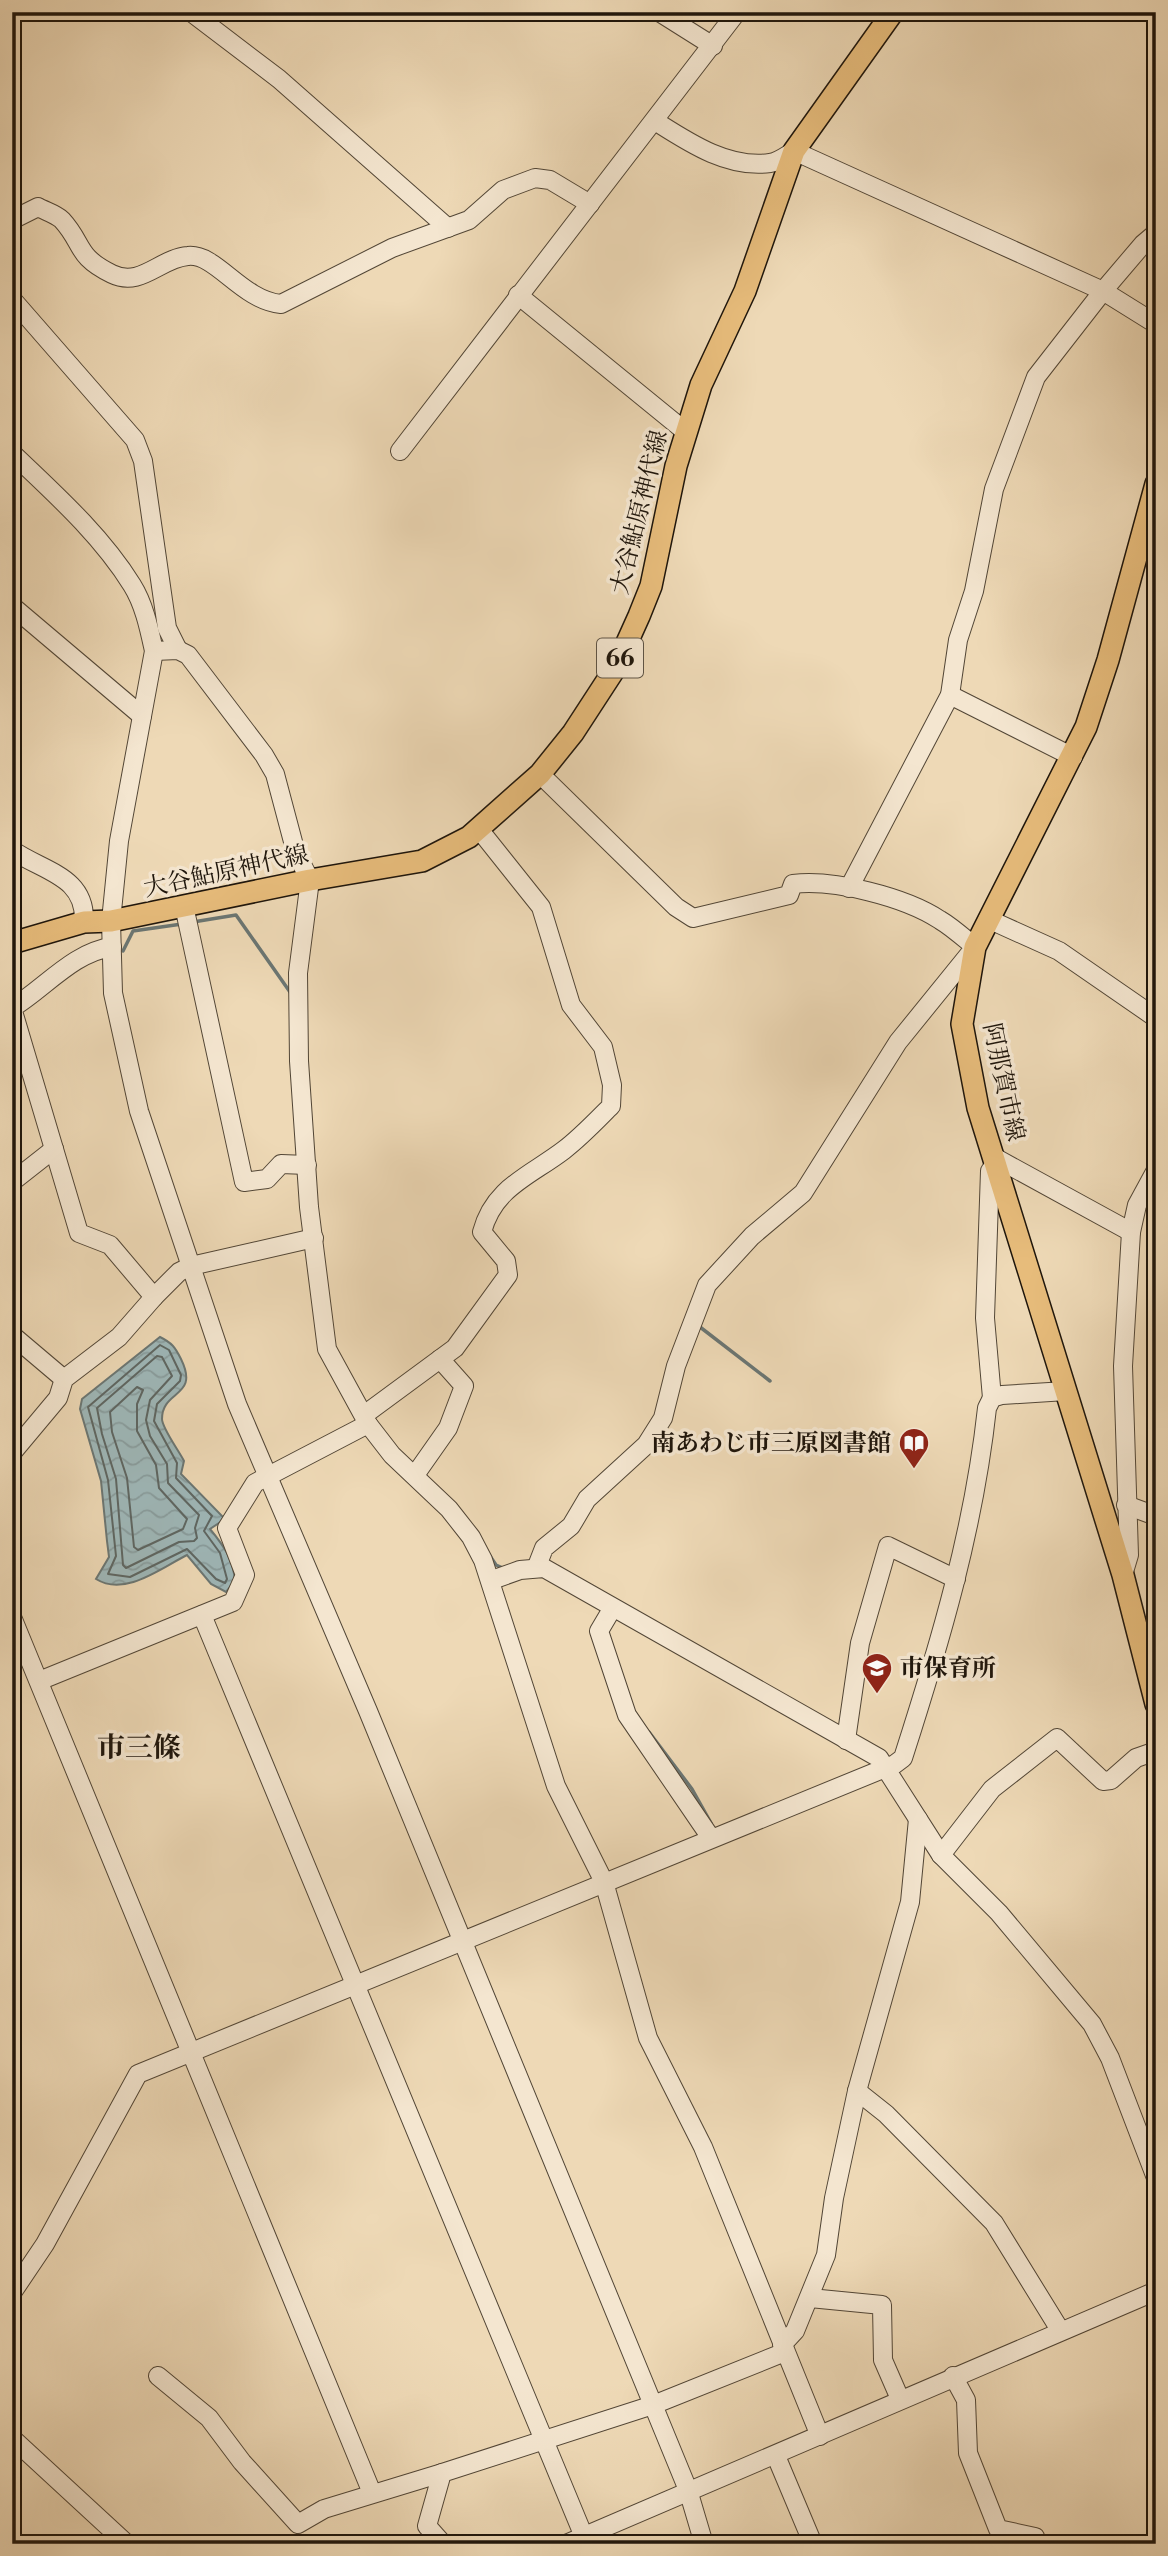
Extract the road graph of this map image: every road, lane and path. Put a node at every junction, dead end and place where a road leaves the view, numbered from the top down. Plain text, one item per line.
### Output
1 (191, 12) edge
2 (659, 12) edge
3 (737, 12) edge
4 (893, 12) edge
5 (713, 46) junction
6 (655, 121) junction
7 (794, 151) junction
8 (590, 204) junction
9 (12, 220) edge
10 (448, 228) junction
11 (1156, 233) edge
12 (1103, 291) junction
13 (519, 295) junction
14 (12, 299) edge
15 (1156, 324) edge
16 (686, 432) junction
17 (400, 451) dead end
18 (12, 453) edge
19 (1156, 484) edge
20 (1153, 508) edge
21 (12, 606) edge
22 (178, 650) junction
23 (154, 651) junction
24 (950, 695) junction
25 (142, 716) junction
26 (1073, 757) junction
27 (540, 774) junction
28 (478, 828) junction
29 (12, 850) edge
30 (310, 880) junction
31 (849, 888) junction
32 (184, 906) junction
33 (988, 919) junction
34 (111, 921) junction
35 (84, 922) junction
36 (12, 943) edge
37 (111, 947) junction
38 (975, 947) junction
39 (1156, 1018) edge
40 (54, 1149) junction
41 (995, 1160) junction
42 (307, 1165) junction
43 (1156, 1170) edge
44 (12, 1182) edge
45 (1131, 1232) junction
46 (314, 1238) junction
47 (191, 1266) junction
48 (155, 1297) junction
49 (12, 1335) edge
50 (440, 1359) junction
51 (64, 1379) junction
52 (1066, 1391) junction
53 (992, 1398) junction
54 (366, 1419) junction
55 (12, 1453) edge
56 (267, 1475) junction
57 (415, 1475) junction
58 (1126, 1505) junction
59 (1156, 1516) edge
60 (537, 1566) junction
61 (1122, 1575) junction
62 (956, 1579) junction
63 (492, 1580) junction
64 (612, 1609) junction
65 (202, 1615) junction
66 (12, 1617) edge
67 (39, 1681) junction
68 (1156, 1704) edge
69 (846, 1741) junction
70 (1156, 1751) edge
71 (886, 1765) junction
72 (919, 1819) junction
73 (711, 1838) junction
74 (941, 1855) junction
75 (604, 1882) junction
76 (462, 1940) junction
77 (357, 1984) junction
78 (191, 2053) junction
79 (857, 2091) junction
80 (1156, 2178) edge
81 (1156, 2291) edge
82 (12, 2293) edge
83 (810, 2298) junction
84 (1060, 2330) junction
85 (783, 2348) junction
86 (158, 2376) dead end
87 (953, 2376) junction
88 (900, 2399) junction
89 (653, 2405) junction
90 (821, 2436) junction
91 (12, 2438) edge
92 (543, 2440) junction
93 (776, 2456) junction
94 (442, 2473) junction
95 (688, 2490) junction
96 (372, 2493) junction
97 (586, 2540) edge
98 (127, 2544) edge
99 (443, 2544) edge
100 (566, 2544) edge
101 (704, 2544) edge
102 (813, 2544) edge
103 (1035, 2544) edge

1 - 10 street
2 - 5 street
3 - 5 street
4 - 7 main road, 大谷鮎原神代線 / 66
5 - 6 street
6 - 7 street
6 - 8 street
7 - 12 street
7 - 16 main road, 大谷鮎原神代線 / 66
8 - 10 street
8 - 13 street
9 - 10 street
11 - 12 street
12 - 15 street
12 - 24 street
13 - 16 street
13 - 17 street
14 - 22 street
16 - 27 main road, 大谷鮎原神代線 / 66
18 - 23 street
19 - 20 main road, 阿那賀市線
20 - 26 main road, 阿那賀市線
21 - 25 street
22 - 23 street
22 - 30 street
23 - 25 street
24 - 26 street
24 - 31 street
25 - 34 street
26 - 33 main road, 阿那賀市線
27 - 28 main road, 大谷鮎原神代線 / 66
27 - 31 street
28 - 30 main road, 大谷鮎原神代線 / 66
28 - 50 street
29 - 35 street
30 - 32 main road, 大谷鮎原神代線 / 66
30 - 42 street
31 - 38 street
32 - 34 main road, 大谷鮎原神代線 / 66
32 - 42 street
33 - 38 main road, 阿那賀市線
33 - 39 street
34 - 35 main road, 大谷鮎原神代線 / 66
34 - 37 street
35 - 36 main road, 大谷鮎原神代線 / 66
37 - 40 street
37 - 47 street
38 - 41 main road, 阿那賀市線
38 - 60 street
40 - 44 street
40 - 48 street
41 - 45 street
41 - 52 main road, 阿那賀市線
41 - 53 street
42 - 46 street
43 - 45 street
45 - 58 street
46 - 47 street
46 - 54 street
47 - 48 street
47 - 56 street
48 - 51 street
49 - 51 street
50 - 54 street
50 - 57 street
51 - 55 street
52 - 53 street
52 - 61 main road, 阿那賀市線
53 - 62 street
54 - 56 street
54 - 57 street
56 - 65 street
56 - 76 street
57 - 63 street
58 - 59 street
58 - 61 street
60 - 63 street
60 - 64 street
61 - 68 main road, 阿那賀市線
62 - 69 street
62 - 71 street
63 - 75 street
64 - 69 street
64 - 73 street
65 - 67 street
65 - 77 street
66 - 67 street
67 - 78 street
69 - 71 street
70 - 74 street
71 - 72 street
71 - 73 street
72 - 74 street
72 - 79 street
73 - 75 street
74 - 80 street
75 - 76 street
75 - 85 street
76 - 77 street
76 - 89 street
77 - 78 street
77 - 92 street
78 - 82 street
78 - 96 street
79 - 83 street
79 - 84 street
81 - 84 street
83 - 85 street
83 - 88 street
84 - 87 street
85 - 89 street
85 - 90 street
86 - 96 street
87 - 88 street
87 - 103 street
88 - 90 street
89 - 92 street
89 - 95 street
90 - 93 street
91 - 98 street
92 - 94 street
92 - 97 street
93 - 95 street
93 - 102 street
94 - 96 street
94 - 99 street
95 - 97 street
95 - 101 street
97 - 100 street

